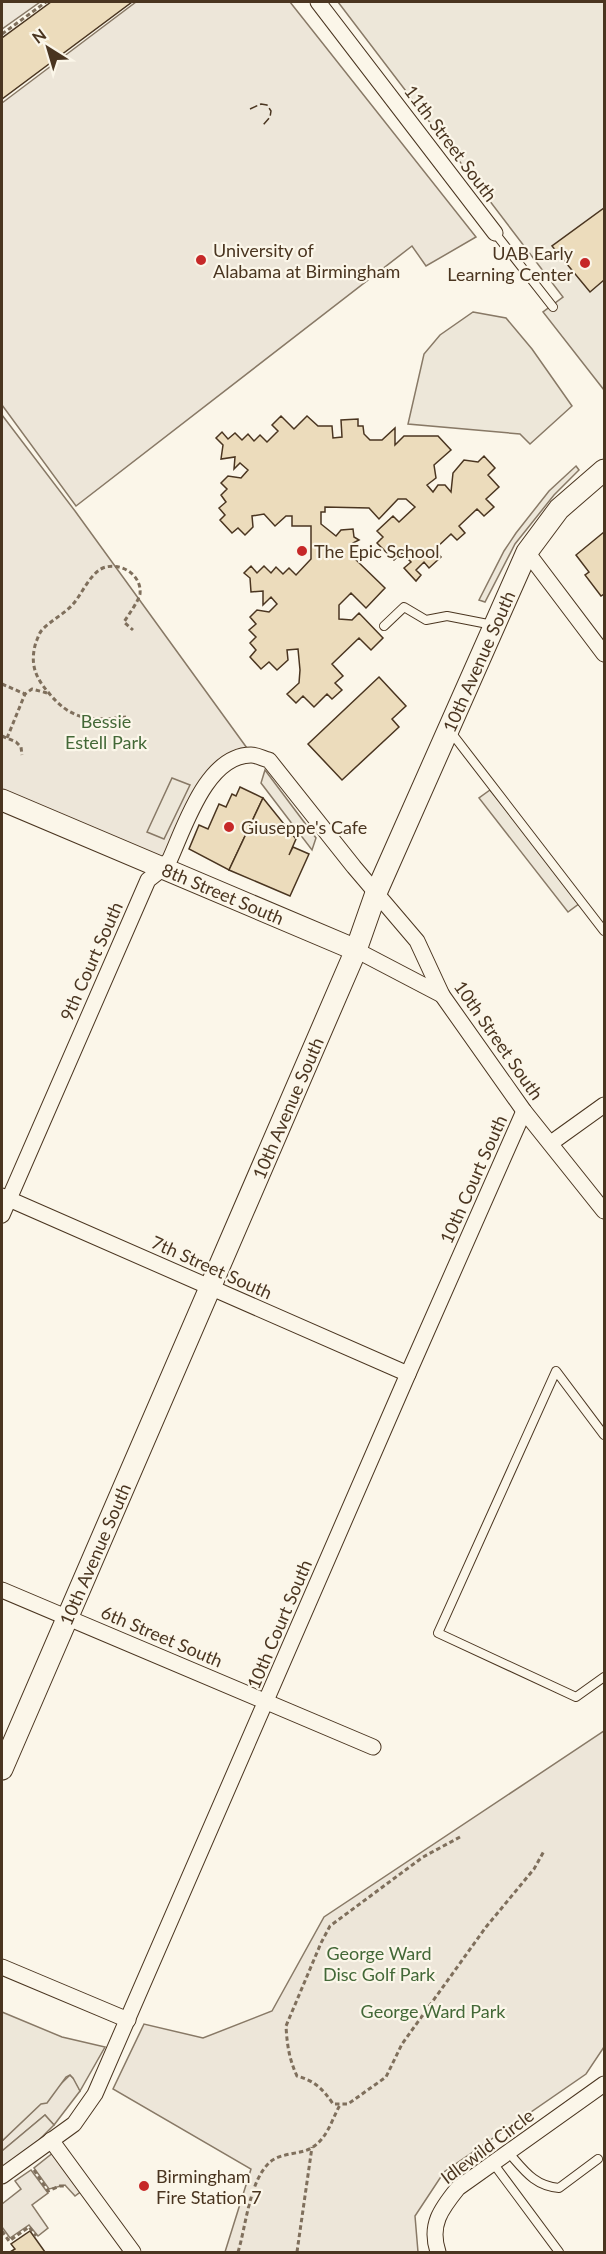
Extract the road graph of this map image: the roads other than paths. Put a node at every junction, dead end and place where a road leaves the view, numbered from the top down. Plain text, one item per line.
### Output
1 (318, 2) edge
2 (495, 233) joint
3 (553, 307) dead end
4 (604, 470) edge
5 (527, 552) junction
6 (494, 625) junction
7 (384, 626) dead end
8 (604, 654) edge
9 (448, 729) junction
10 (252, 755) joint
11 (2, 800) edge
12 (162, 869) junction
13 (376, 893) junction
14 (604, 932) edge
15 (356, 950) junction
16 (442, 995) junction
17 (604, 1105) edge
18 (524, 1111) junction
19 (551, 1143) junction
20 (5, 1197) edge
21 (604, 1211) edge
22 (2, 1215) edge
23 (209, 1287) junction
24 (408, 1374) junction
25 (604, 1435) edge
26 (2, 1590) edge
27 (67, 1617) junction
28 (604, 1677) edge
29 (266, 1703) junction
30 (373, 1747) dead end
31 (2, 1769) edge
32 (2, 1967) edge
33 (128, 2019) junction
34 (602, 2084) edge
35 (51, 2140) junction
36 (508, 2152) junction
37 (598, 2159) dead end
38 (493, 2163) junction
39 (2, 2176) edge
40 (133, 2253) edge
41 (438, 2253) edge
42 (559, 2253) edge

1 - 2 street, 11th Street South
2 - 3 lane, 11th Street South
4 - 5 street, 10th Avenue South
5 - 6 street, 10th Avenue South
5 - 8 street
6 - 7 lane
6 - 9 street, 10th Avenue South
9 - 13 street, 10th Avenue South
9 - 14 lane
10 - 12 street, 9th Court South
10 - 13 street, 10th Street South
11 - 12 street, 8th Street South
12 - 15 street, 8th Street South
12 - 20 street, 9th Court South
13 - 15 street, 10th Avenue South
13 - 16 street, 10th Street South
15 - 16 street, 8th Street South
15 - 23 street, 10th Avenue South
16 - 18 street, 10th Street South
17 - 19 street
18 - 19 street, 10th Street South
18 - 24 street, 10th Court South
19 - 21 street, 10th Street South
20 - 22 street, 9th Court South
20 - 23 street, 7th Street South
23 - 24 street, 7th Street South
23 - 27 street, 10th Avenue South
24 - 29 street, 10th Court South
25 - 28 lane
26 - 27 street, 6th Street South
27 - 29 street, 6th Street South
27 - 31 street, 10th Avenue South
29 - 30 street, 6th Street South
29 - 33 street, 10th Court South
32 - 33 street
33 - 35 street, 10th Court South
34 - 36 street, Idlewild Circle
35 - 39 street, 10th Court South
35 - 40 street
36 - 37 lane
36 - 38 street, Idlewild Circle
38 - 41 street, Idlewild Circle
38 - 42 lane

